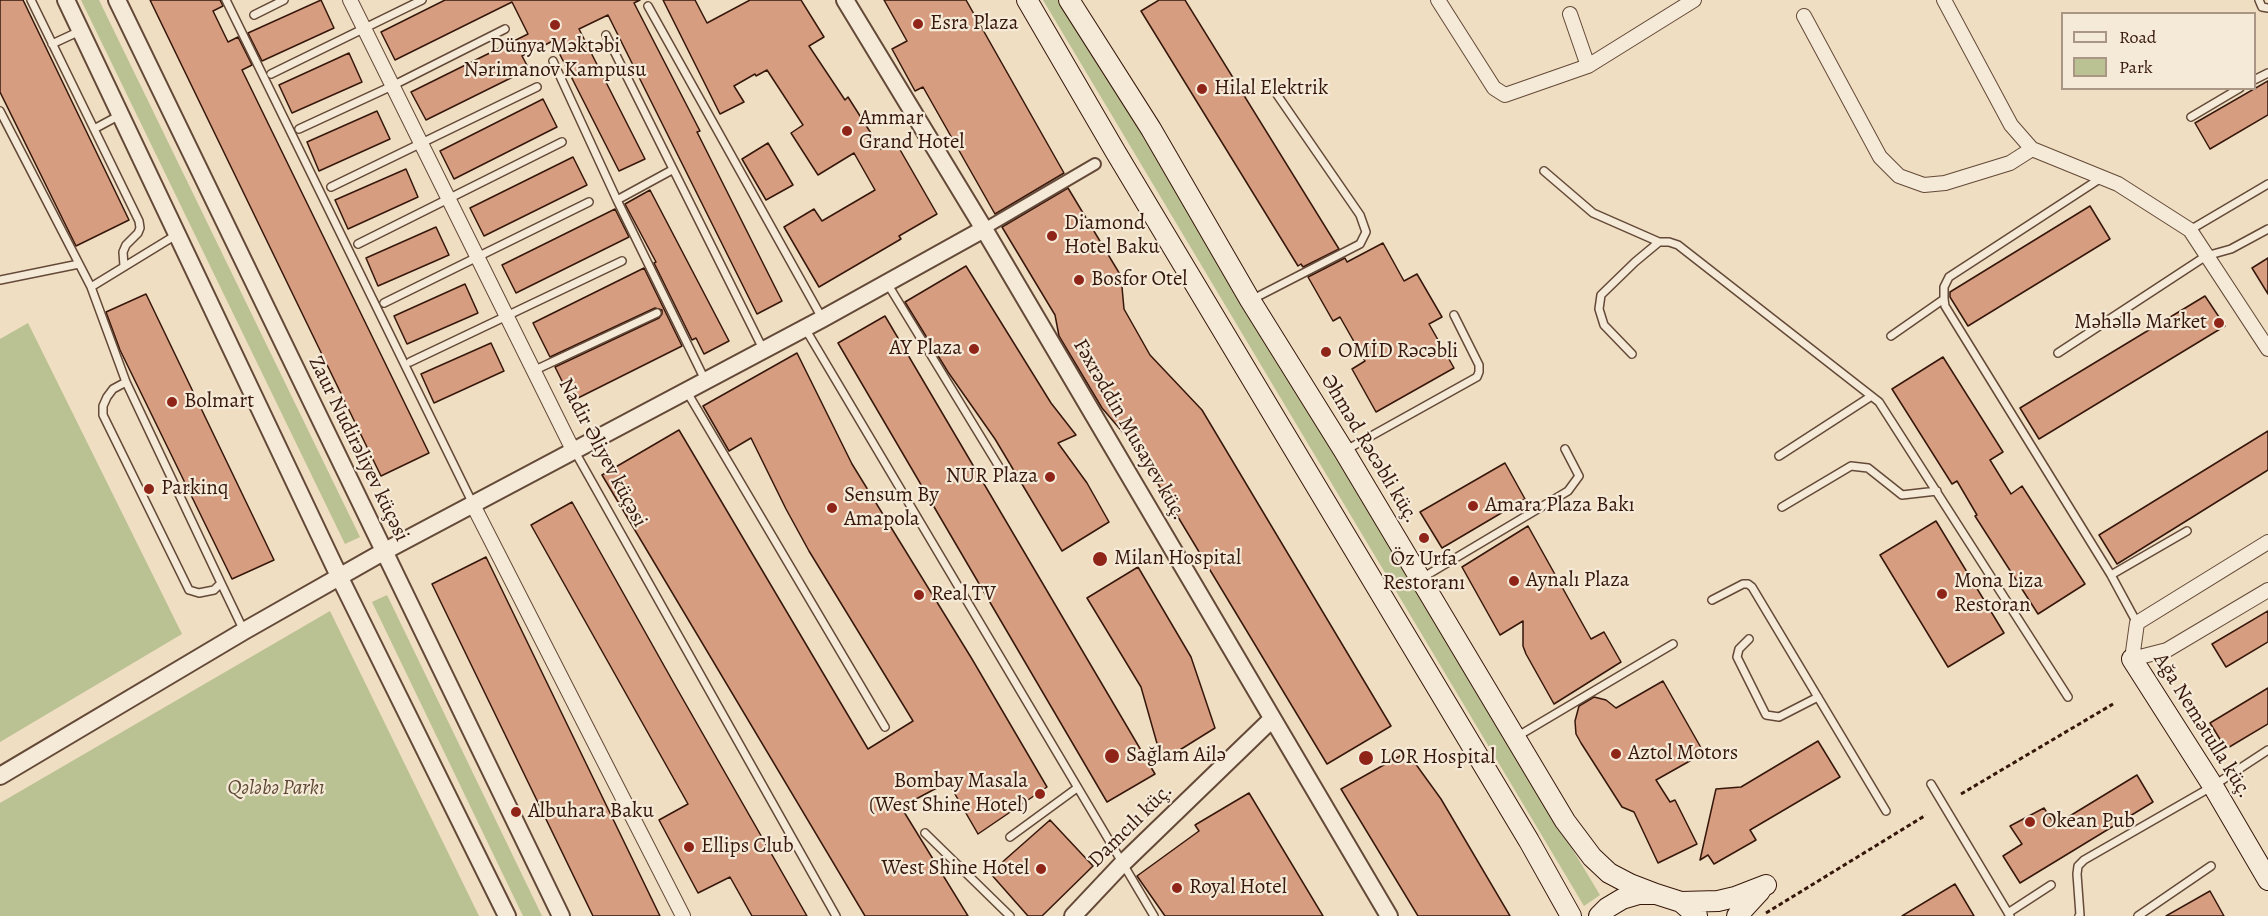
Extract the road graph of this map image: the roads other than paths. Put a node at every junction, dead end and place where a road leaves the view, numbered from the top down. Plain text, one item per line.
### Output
1 (31, 0) edge
2 (66, 0) edge
3 (117, 0) edge
4 (226, 0) edge
5 (284, 0) edge
6 (350, 0) edge
7 (422, 0) edge
8 (845, 0) edge
9 (1027, 0) edge
10 (1069, 0) edge
11 (1438, 0) edge
12 (1694, 0) edge
13 (1944, 0) edge
14 (2259, 0) edge
15 (648, 6) dead end
16 (2268, 8) edge
17 (1570, 14) dead end
18 (254, 15) dead end
19 (1804, 16) dead end
20 (505, 29) dead end
21 (365, 30) junction
22 (80, 31) junction
23 (606, 35) dead end
24 (52, 44) junction
25 (553, 61) dead end
26 (1588, 66) junction
27 (271, 74) dead end
28 (1269, 83) dead end
29 (392, 86) junction
30 (537, 87) dead end
31 (2237, 90) edge
32 (0, 111) edge
33 (120, 116) junction
34 (2191, 117) dead end
35 (94, 129) junction
36 (299, 129) dead end
37 (562, 142) dead end
38 (421, 143) junction
39 (2032, 149) junction
40 (1095, 164) dead end
41 (672, 170) junction
42 (1544, 171) dead end
43 (2103, 177) junction
44 (2268, 184) edge
45 (332, 187) dead end
46 (450, 199) junction
47 (617, 200) junction
48 (589, 202) dead end
49 (984, 229) junction
50 (2268, 229) edge
51 (2190, 230) junction
52 (176, 235) junction
53 (1659, 242) junction
54 (358, 244) dead end
55 (476, 256) junction
56 (2206, 256) junction
57 (622, 261) dead end
58 (79, 264) junction
59 (124, 266) junction
60 (1, 278) edge
61 (887, 283) junction
62 (91, 287) junction
63 (1944, 299) junction
64 (1250, 300) junction
65 (384, 303) dead end
66 (657, 312) dead end
67 (507, 315) junction
68 (1454, 315) dead end
69 (822, 318) junction
70 (805, 327) junction
71 (1891, 336) dead end
72 (2268, 347) edge
73 (764, 349) junction
74 (2058, 353) dead end
75 (1632, 354) dead end
76 (410, 362) dead end
77 (533, 371) junction
78 (705, 380) junction
79 (126, 382) junction
80 (686, 390) junction
81 (1870, 397) junction
82 (1565, 449) dead end
83 (573, 450) junction
84 (1344, 451) junction
85 (1779, 456) dead end
86 (1001, 470) dead end
87 (1937, 491) junction
88 (473, 505) junction
89 (1782, 507) dead end
90 (2187, 531) dead end
91 (2268, 542) edge
92 (383, 552) junction
93 (2110, 575) junction
94 (339, 576) junction
95 (1420, 579) junction
96 (221, 583) junction
97 (2268, 590) edge
98 (1712, 600) dead end
99 (2137, 622) junction
100 (244, 631) junction
101 (1749, 639) dead end
102 (1673, 644) dead end
103 (2132, 659) junction
104 (1818, 698) junction
105 (2068, 698) dead end
106 (1272, 719) junction
107 (885, 727) dead end
108 (1516, 738) junction
109 (2268, 750) edge
110 (0, 776) edge
111 (1931, 784) dead end
112 (2213, 786) junction
113 (1077, 788) junction
114 (1886, 811) dead end
115 (925, 833) dead end
116 (1010, 837) dead end
117 (1122, 864) junction
118 (2211, 866) dead end
119 (2268, 880) edge
120 (2051, 885) dead end
121 (1656, 894) junction
122 (1681, 902) junction
123 (2009, 914) edge
124 (507, 916) edge
125 (561, 916) edge
126 (683, 916) edge
127 (836, 916) edge
128 (1010, 916) edge
129 (1073, 916) edge
130 (1154, 916) edge
131 (1389, 916) edge
132 (1571, 916) edge
133 (1599, 916) edge
134 (1697, 916) edge
135 (1737, 916) edge
136 (2081, 916) edge
137 (2138, 916) edge

1 - 24 lane
2 - 22 street
3 - 92 street, Zaur Nudirəliyev küçəsi
4 - 88 lane
5 - 18 lane
6 - 21 street, Nadir Əliyev küçəsi
7 - 21 lane
8 - 49 street, Fəxrəddin Musayev küç.
9 - 132 main road
10 - 64 main road, Əhməd Rəcəbli küç.
11 - 26 street
12 - 26 street
13 - 39 street
14 - 16 lane
15 - 69 lane
17 - 26 street
19 - 39 street
20 - 29 lane
21 - 27 lane
21 - 29 street, Nadir Əliyev küçəsi
22 - 24 lane
22 - 33 street
23 - 41 lane
24 - 35 lane
25 - 47 lane
28 - 64 lane
29 - 36 lane
29 - 38 street, Nadir Əliyev küçəsi
30 - 38 lane
31 - 34 lane
32 - 58 lane
33 - 35 lane
33 - 52 street
35 - 59 lane
37 - 46 lane
38 - 45 lane
38 - 46 street, Nadir Əliyev küçəsi
39 - 43 street
40 - 49 street
41 - 47 lane
41 - 73 lane
42 - 53 lane
43 - 51 street
43 - 63 lane
44 - 51 lane
46 - 54 lane
46 - 55 street, Nadir Əliyev küçəsi
47 - 78 lane
48 - 55 lane
49 - 61 street
49 - 106 street, Fəxrəddin Musayev küç.
50 - 56 lane
51 - 56 street
52 - 59 lane
52 - 94 street
53 - 75 lane
53 - 81 lane
55 - 65 lane
55 - 67 street, Nadir Əliyev küçəsi
56 - 72 street
56 - 74 lane
57 - 67 lane
58 - 60 lane
58 - 62 lane
59 - 62 lane
61 - 69 street
61 - 86 lane
62 - 79 lane
63 - 71 lane
63 - 93 lane
64 - 84 main road, Əhməd Rəcəbli küç.
66 - 77 lane
67 - 76 lane
67 - 77 street, Nadir Əliyev küçəsi
68 - 84 lane
69 - 70 street
70 - 73 street
70 - 113 lane
73 - 78 street
77 - 83 street, Nadir Əliyev küçəsi
78 - 80 street
79 - 96 lane
79 - 96 lane
80 - 83 street
80 - 107 lane
81 - 85 lane
81 - 87 lane
82 - 95 lane
83 - 88 street
83 - 127 lane, Nadir Əliyev küçəsi
84 - 95 main road, Əhməd Rəcəbli küç.
87 - 89 lane
87 - 105 lane
88 - 92 street
88 - 126 street
90 - 93 lane
91 - 99 street
92 - 94 street
92 - 125 street, Zaur Nudirəliyev küçəsi
93 - 99 lane
94 - 100 street
94 - 124 street
95 - 108 main road, Əhməd Rəcəbli küç.
96 - 100 lane
97 - 103 street
98 - 104 lane
99 - 103 street
100 - 110 street
101 - 104 lane
102 - 108 lane
103 - 112 main road, Ağa Nemətulla küç.
104 - 114 lane
106 - 117 street, Damcılı küç.
106 - 131 street, Fəxrəddin Musayev küç.
108 - 121 main road, Əhməd Rəcəbli küç.
109 - 112 lane
111 - 123 lane
112 - 119 main road, Ağa Nemətulla küç.
112 - 136 lane
113 - 116 lane
113 - 117 lane
115 - 128 lane
117 - 129 street, Damcılı küç.
117 - 130 lane
118 - 137 lane
120 - 123 lane
121 - 122 main road, Əhməd Rəcəbli küç.
121 - 133 main road
122 - 134 main road
122 - 135 main road

